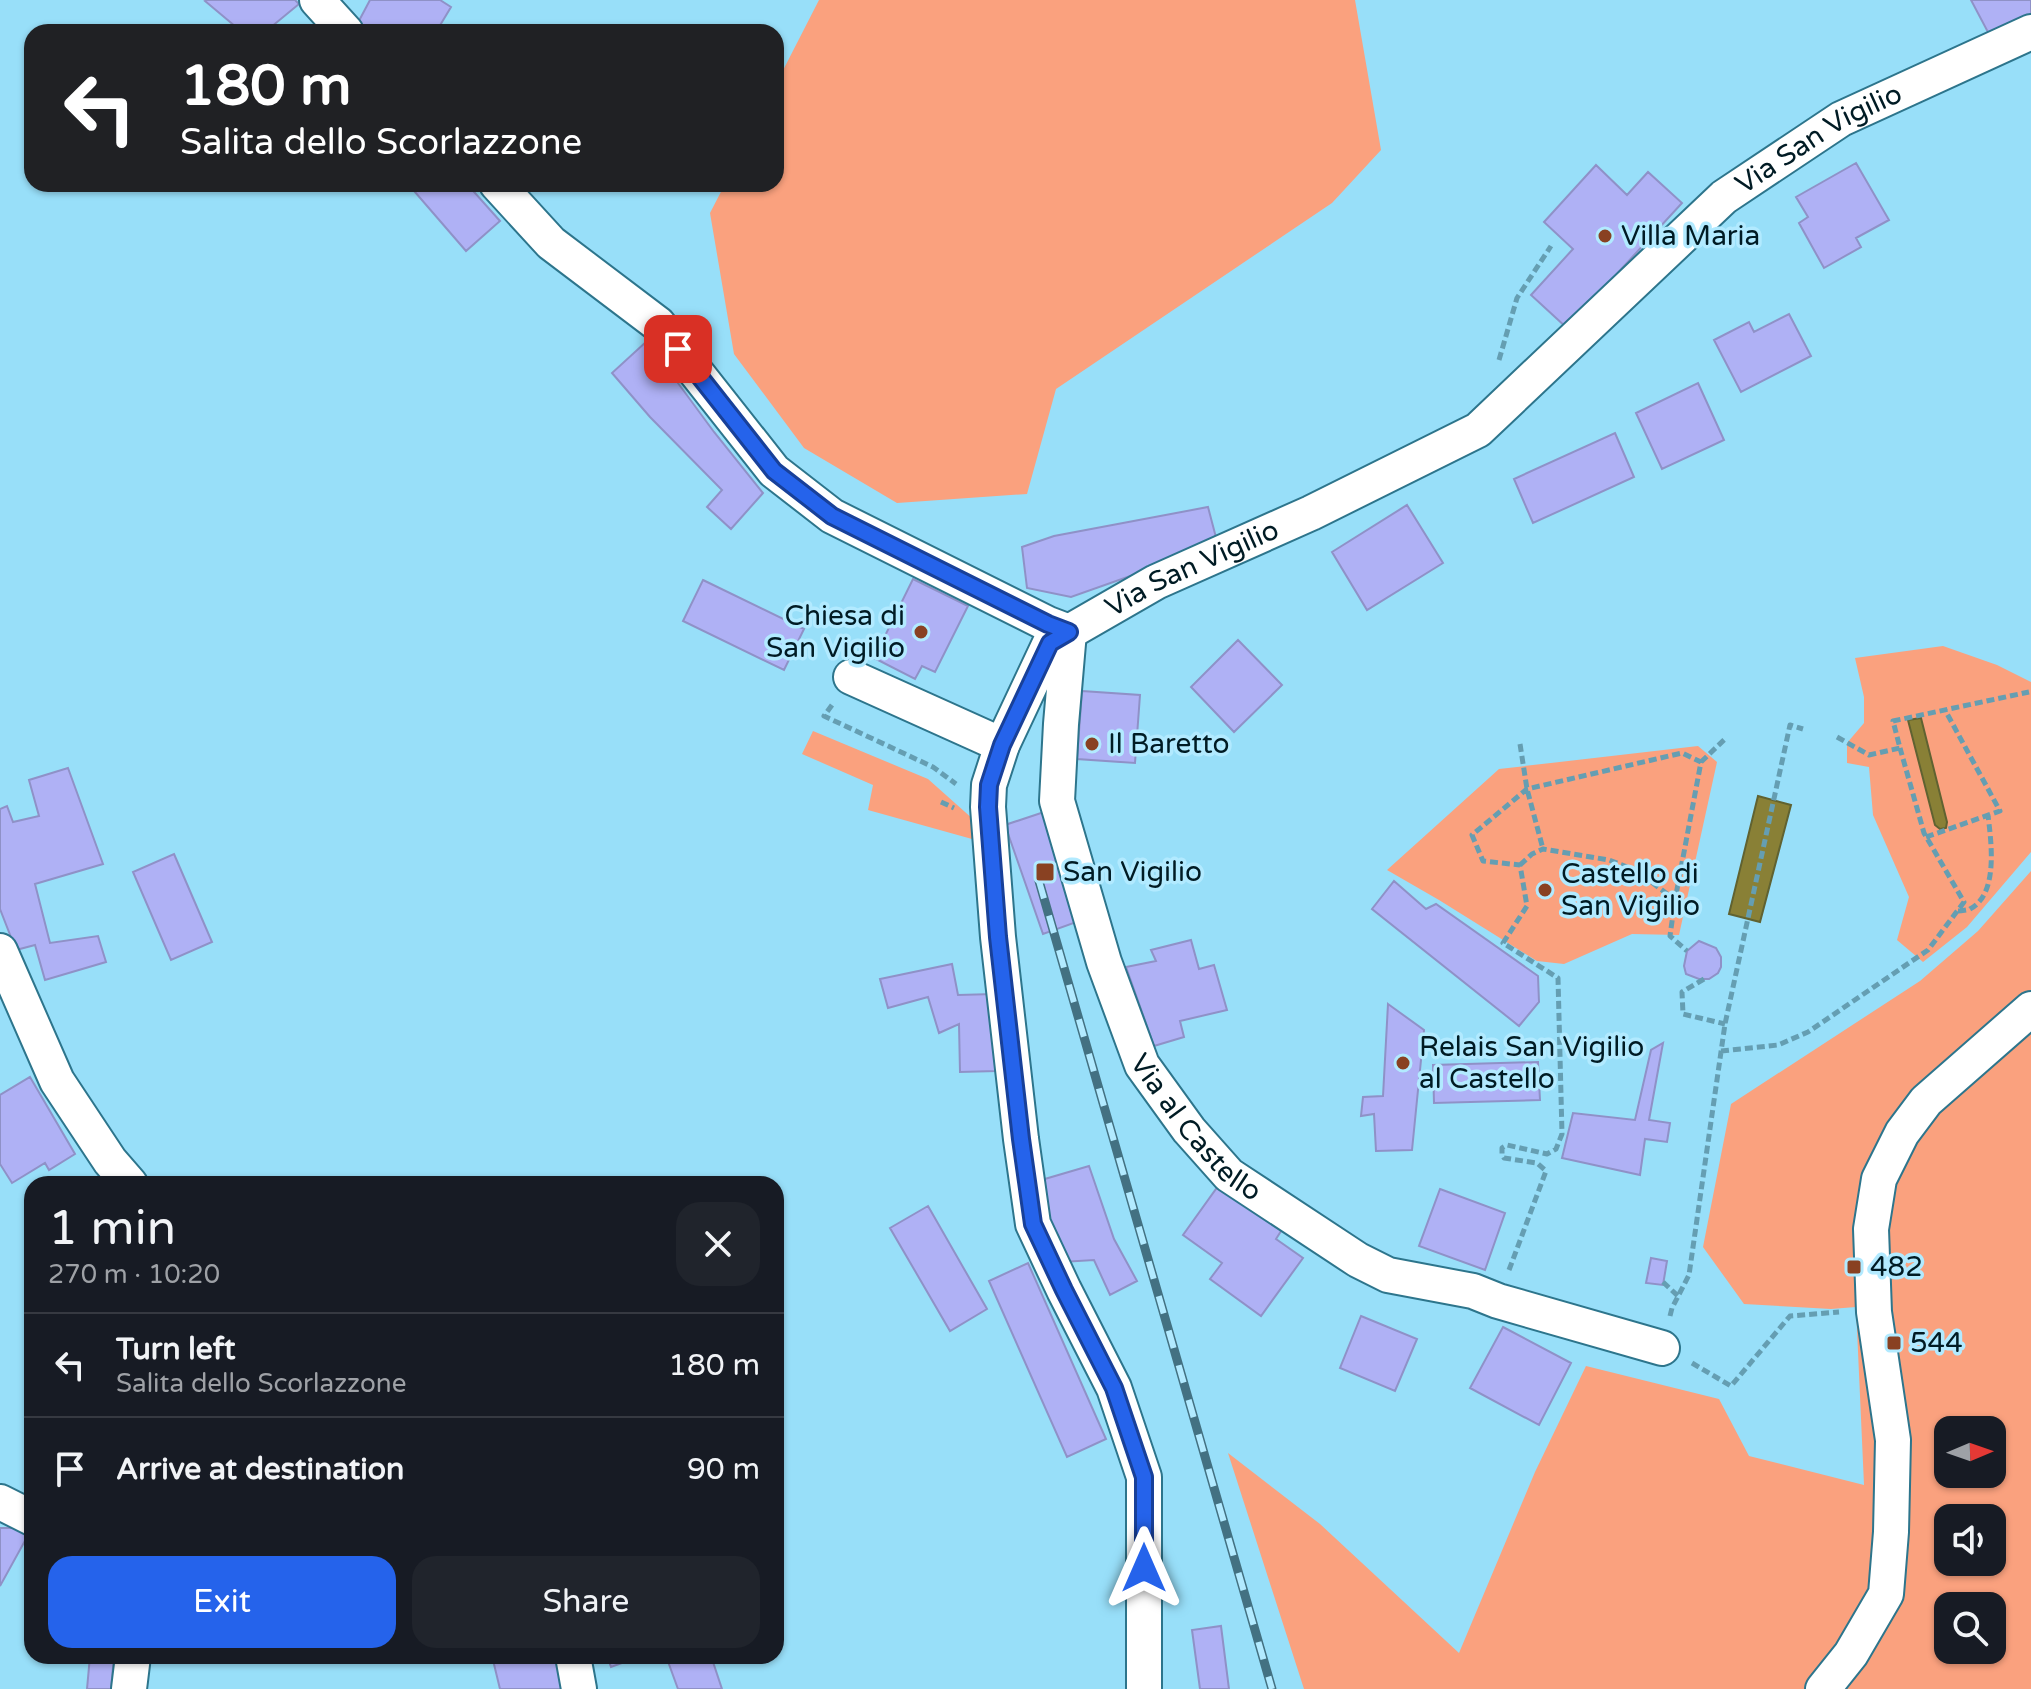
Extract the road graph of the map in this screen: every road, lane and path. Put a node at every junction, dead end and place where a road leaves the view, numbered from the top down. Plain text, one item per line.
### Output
1 (317, 0) edge
2 (339, 24) edge
3 (2031, 32) edge
4 (504, 192) edge
5 (1551, 246) dead end
6 (1495, 371) dead end
7 (1069, 632) junction
8 (851, 677) joint
9 (2029, 692) dead end
10 (1945, 710) junction
11 (1803, 729) dead end
12 (1837, 737) dead end
13 (1726, 738) dead end
14 (1520, 744) dead end
15 (1002, 745) junction
16 (1900, 748) junction
17 (1701, 762) junction
18 (1527, 789) junction
19 (988, 807) junction
20 (1988, 815) junction
21 (1926, 837) junction
22 (1543, 849) junction
23 (1520, 865) junction
24 (1675, 900) junction
25 (1958, 911) junction
26 (0, 951) edge
27 (1687, 951) dead end
28 (1704, 979) dead end
29 (2031, 1009) edge
30 (1725, 1024) junction
31 (1721, 1051) junction
32 (123, 1176) edge
33 (1663, 1282) dead end
34 (1679, 1297) junction
35 (1498, 1301) junction
36 (1840, 1312) dead end
37 (1662, 1348) junction
38 (0, 1502) edge
39 (24, 1514) edge
40 (132, 1664) edge
41 (574, 1664) edge
42 (129, 1689) edge
43 (579, 1689) edge
44 (1144, 1689) edge
45 (1823, 1689) edge

1 - 2 street
3 - 7 street, Via San Vigilio
4 - 7 street
5 - 6 path
7 - 15 street, Via San Vigilio
7 - 35 street, Via al Castello
8 - 15 street
8 - 19 path
9 - 10 path
10 - 16 path
10 - 20 path
11 - 30 path
12 - 16 path
13 - 17 path
14 - 18 path
15 - 19 street, Via San Vigilio
16 - 21 path
17 - 18 path
17 - 24 path
18 - 22 path
18 - 23 path
19 - 44 street, Via San Vigilio
20 - 21 path
20 - 25 path
21 - 25 path
22 - 23 path
22 - 24 path
23 - 35 path
24 - 27 path
25 - 31 path
26 - 32 street
28 - 30 path
29 - 45 street
30 - 31 path
31 - 34 path
33 - 34 path
34 - 37 path
35 - 37 street, Via al Castello
36 - 37 path
38 - 39 street
40 - 42 street
41 - 43 street

